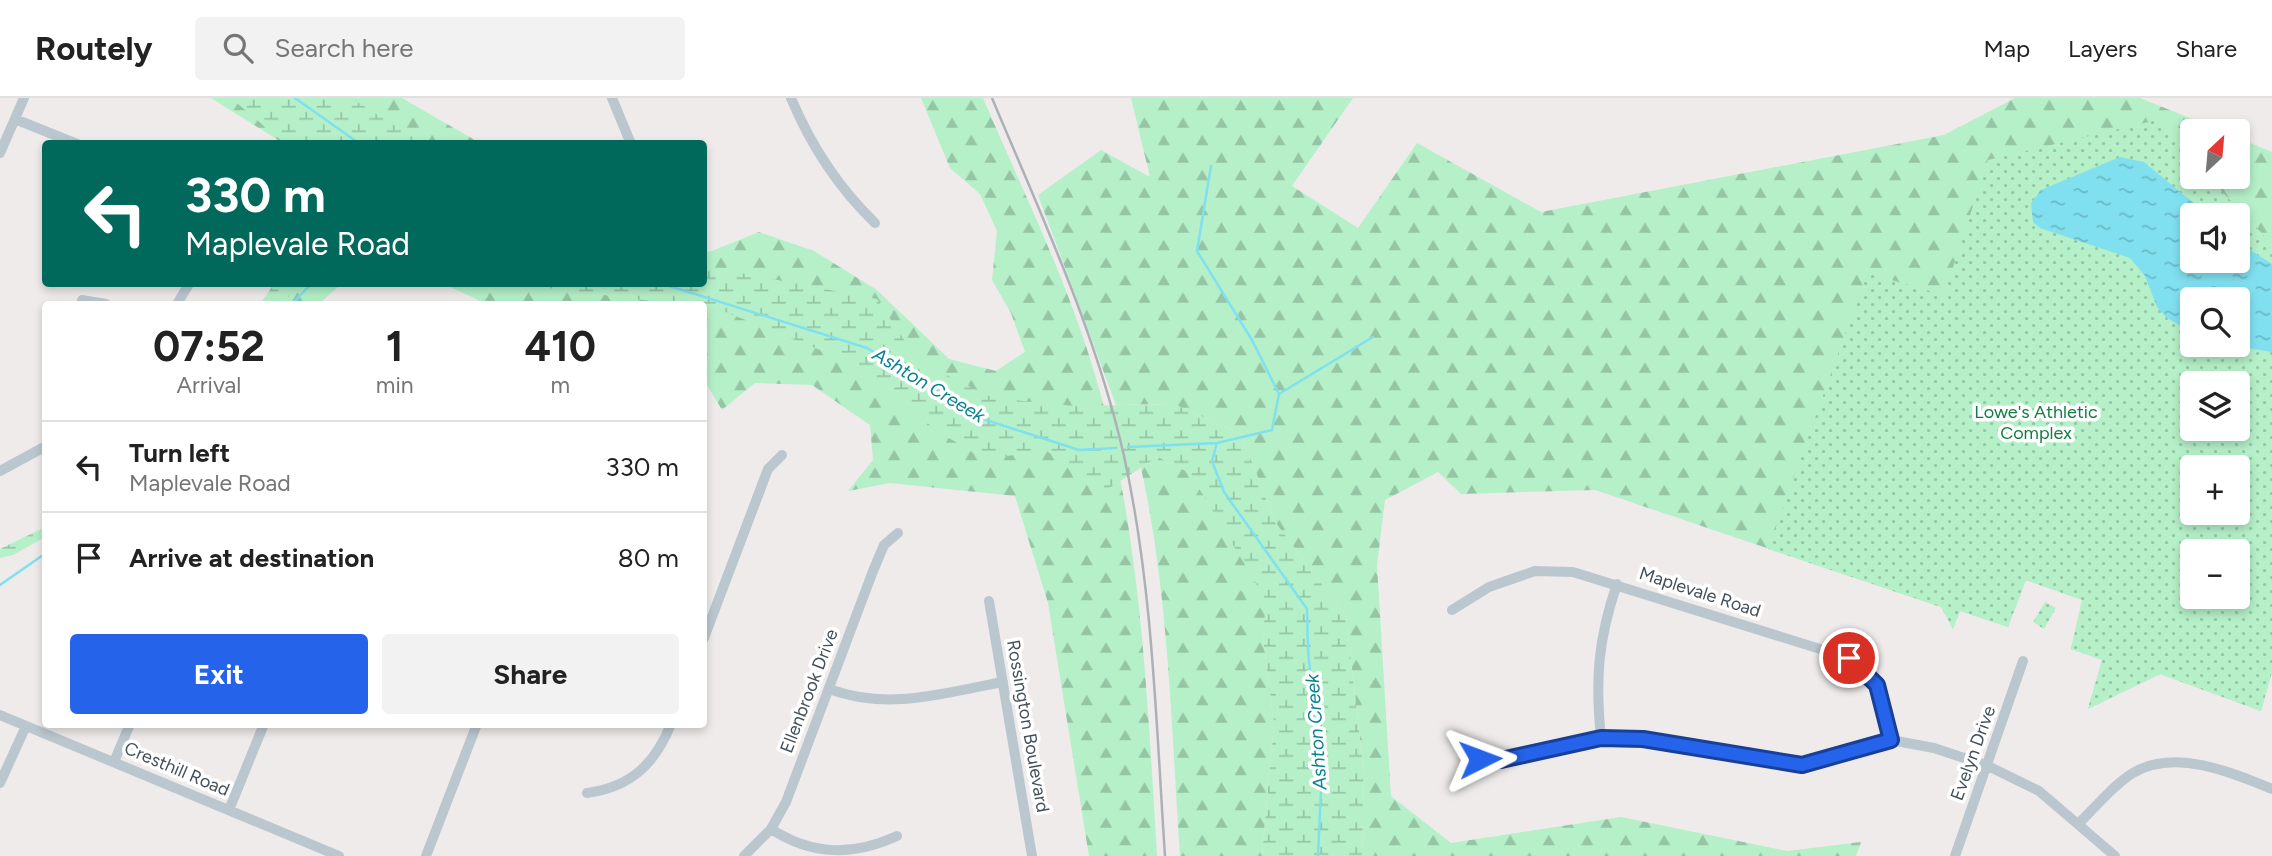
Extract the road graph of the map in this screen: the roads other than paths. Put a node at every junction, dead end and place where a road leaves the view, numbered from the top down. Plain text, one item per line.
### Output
1 (24, 98) edge
2 (612, 98) edge
3 (791, 98) edge
4 (15, 119) junction
5 (67, 140) edge
6 (629, 140) edge
7 (0, 153) edge
8 (875, 223) dead end
9 (82, 300) dead end
10 (88, 301) edge
11 (42, 448) edge
12 (782, 455) dead end
13 (0, 471) edge
14 (898, 533) dead end
15 (1617, 584) junction
16 (989, 601) dead end
17 (1452, 610) dead end
18 (707, 630) edge
19 (2023, 660) dead end
20 (1003, 682) junction
21 (829, 689) junction
22 (0, 715) edge
23 (26, 726) junction
24 (128, 728) edge
25 (262, 728) edge
26 (475, 728) edge
27 (669, 728) edge
28 (1601, 738) junction
29 (1891, 740) junction
30 (1480, 759) dead end
31 (114, 762) junction
32 (1987, 766) junction
33 (0, 783) edge
34 (2272, 789) edge
35 (587, 793) dead end
36 (229, 810) junction
37 (2078, 824) junction
38 (771, 829) junction
39 (897, 836) dead end
40 (339, 856) edge
41 (426, 856) edge
42 (744, 856) edge
43 (1032, 856) edge
44 (1955, 856) edge
45 (2115, 856) edge

1 - 4 street
2 - 6 street
3 - 8 street
4 - 5 street
4 - 7 street
9 - 10 street
11 - 13 street
12 - 18 street
14 - 21 street, Ellenbrook Drive
15 - 17 street, Maplevale Road
15 - 28 street
15 - 29 street, Maplevale Road
16 - 20 street, Rossington Boulevard
19 - 32 street, Evelyn Drive
20 - 21 street
20 - 43 street, Rossington Boulevard
21 - 38 street, Ellenbrook Drive
22 - 23 street, Cresthill Road
23 - 31 street, Cresthill Road
23 - 33 street
24 - 31 street
25 - 36 street
26 - 41 street
27 - 35 street
28 - 29 street
28 - 30 street
29 - 32 street
31 - 36 street, Cresthill Road
32 - 37 street
32 - 44 street, Evelyn Drive
34 - 37 street
36 - 40 street, Cresthill Road
37 - 45 street
38 - 39 street
38 - 42 street, Ellenbrook Drive

